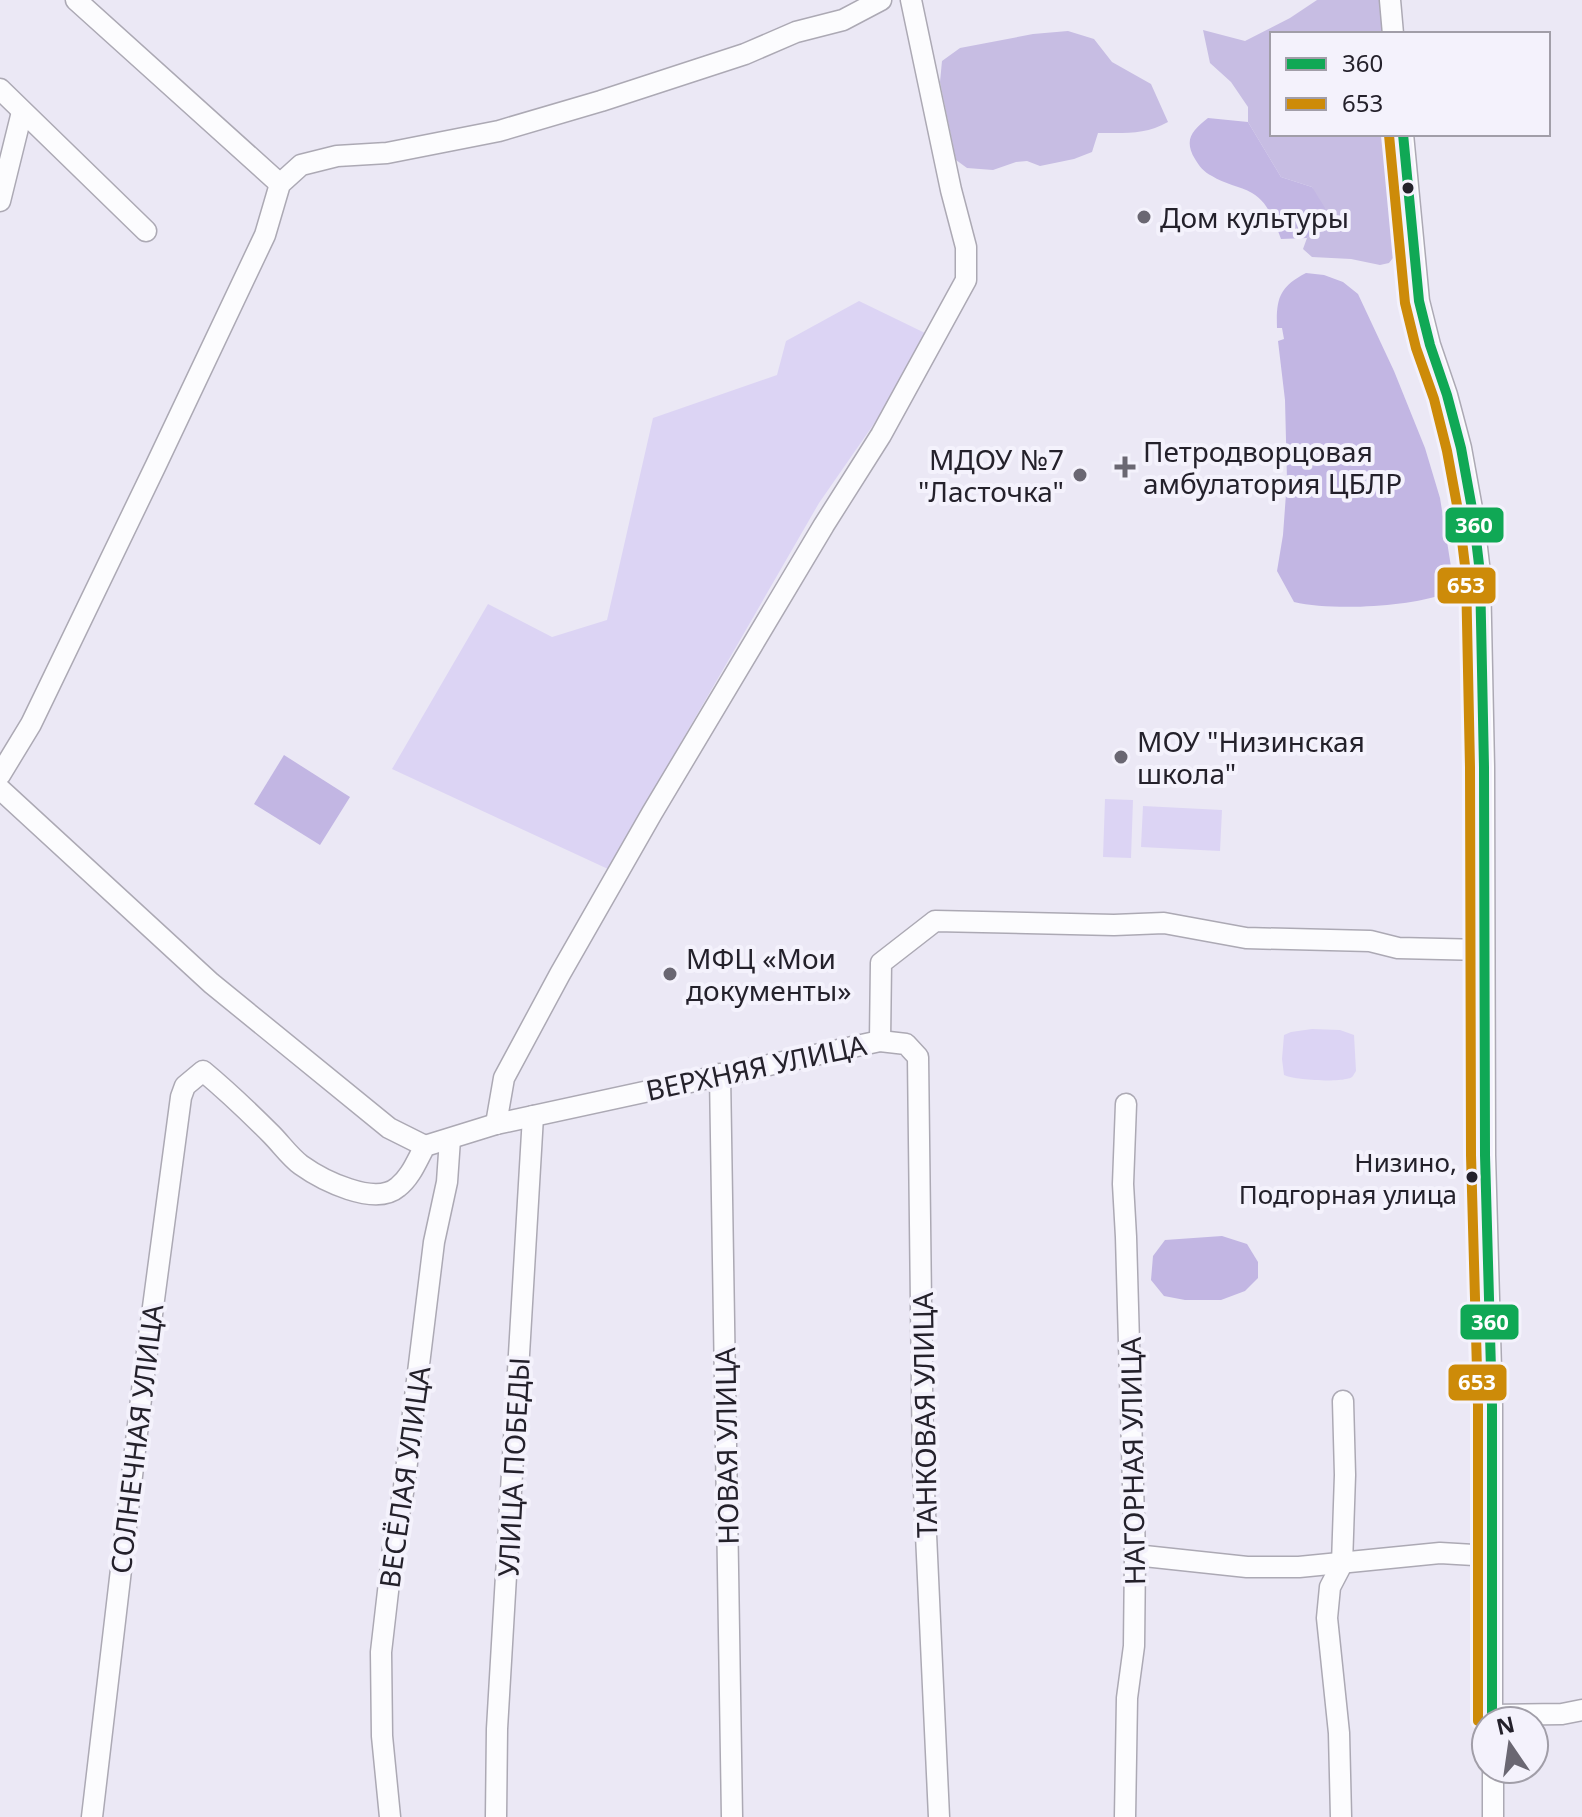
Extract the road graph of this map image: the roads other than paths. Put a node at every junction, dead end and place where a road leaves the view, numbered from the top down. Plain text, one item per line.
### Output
1 (76, 0) edge
2 (881, 0) edge
3 (911, 0) edge
4 (1390, 0) edge
5 (1393, 32) edge
6 (0, 89) edge
7 (22, 112) junction
8 (1403, 136) edge
9 (280, 184) junction
10 (0, 201) edge
11 (146, 231) dead end
12 (0, 775) edge
13 (0, 789) edge
14 (1484, 950) junction
15 (880, 1041) junction
16 (720, 1074) junction
17 (1126, 1104) dead end
18 (533, 1116) junction
19 (496, 1124) junction
20 (450, 1139) junction
21 (425, 1146) junction
22 (1343, 1401) dead end
23 (1135, 1555) junction
24 (1491, 1556) junction
25 (1342, 1564) junction
26 (1492, 1705) edge
27 (1582, 1710) edge
28 (1550, 1715) edge
29 (1493, 1785) edge
30 (92, 1817) edge
31 (390, 1817) edge
32 (496, 1817) edge
33 (732, 1817) edge
34 (939, 1817) edge
35 (1125, 1817) edge
36 (1341, 1817) edge
37 (1493, 1817) edge

1 - 9 street
2 - 9 street
3 - 19 street
4 - 5 street
6 - 7 street
7 - 10 street
7 - 11 street
8 - 14 street
9 - 12 street
13 - 21 street
14 - 15 street, ВЕРХНЯЯ УЛИЦА
14 - 24 street
15 - 16 street, ВЕРХНЯЯ УЛИЦА
15 - 34 street, ТАНКОВАЯ УЛИЦА
16 - 18 street, ВЕРХНЯЯ УЛИЦА
16 - 33 street, НОВАЯ УЛИЦА
17 - 23 street, НАГОРНАЯ УЛИЦА
18 - 19 street, ВЕРХНЯЯ УЛИЦА
18 - 32 street, УЛИЦА ПОБЕДЫ
19 - 20 street, ВЕРХНЯЯ УЛИЦА
20 - 21 street, ВЕРХНЯЯ УЛИЦА
20 - 31 street, ВЕСЁЛАЯ УЛИЦА
21 - 30 street, СОЛНЕЧНАЯ УЛИЦА
22 - 25 street
23 - 25 street
23 - 35 street, НАГОРНАЯ УЛИЦА
24 - 25 street
24 - 26 street
25 - 36 street
27 - 28 street
29 - 37 street

